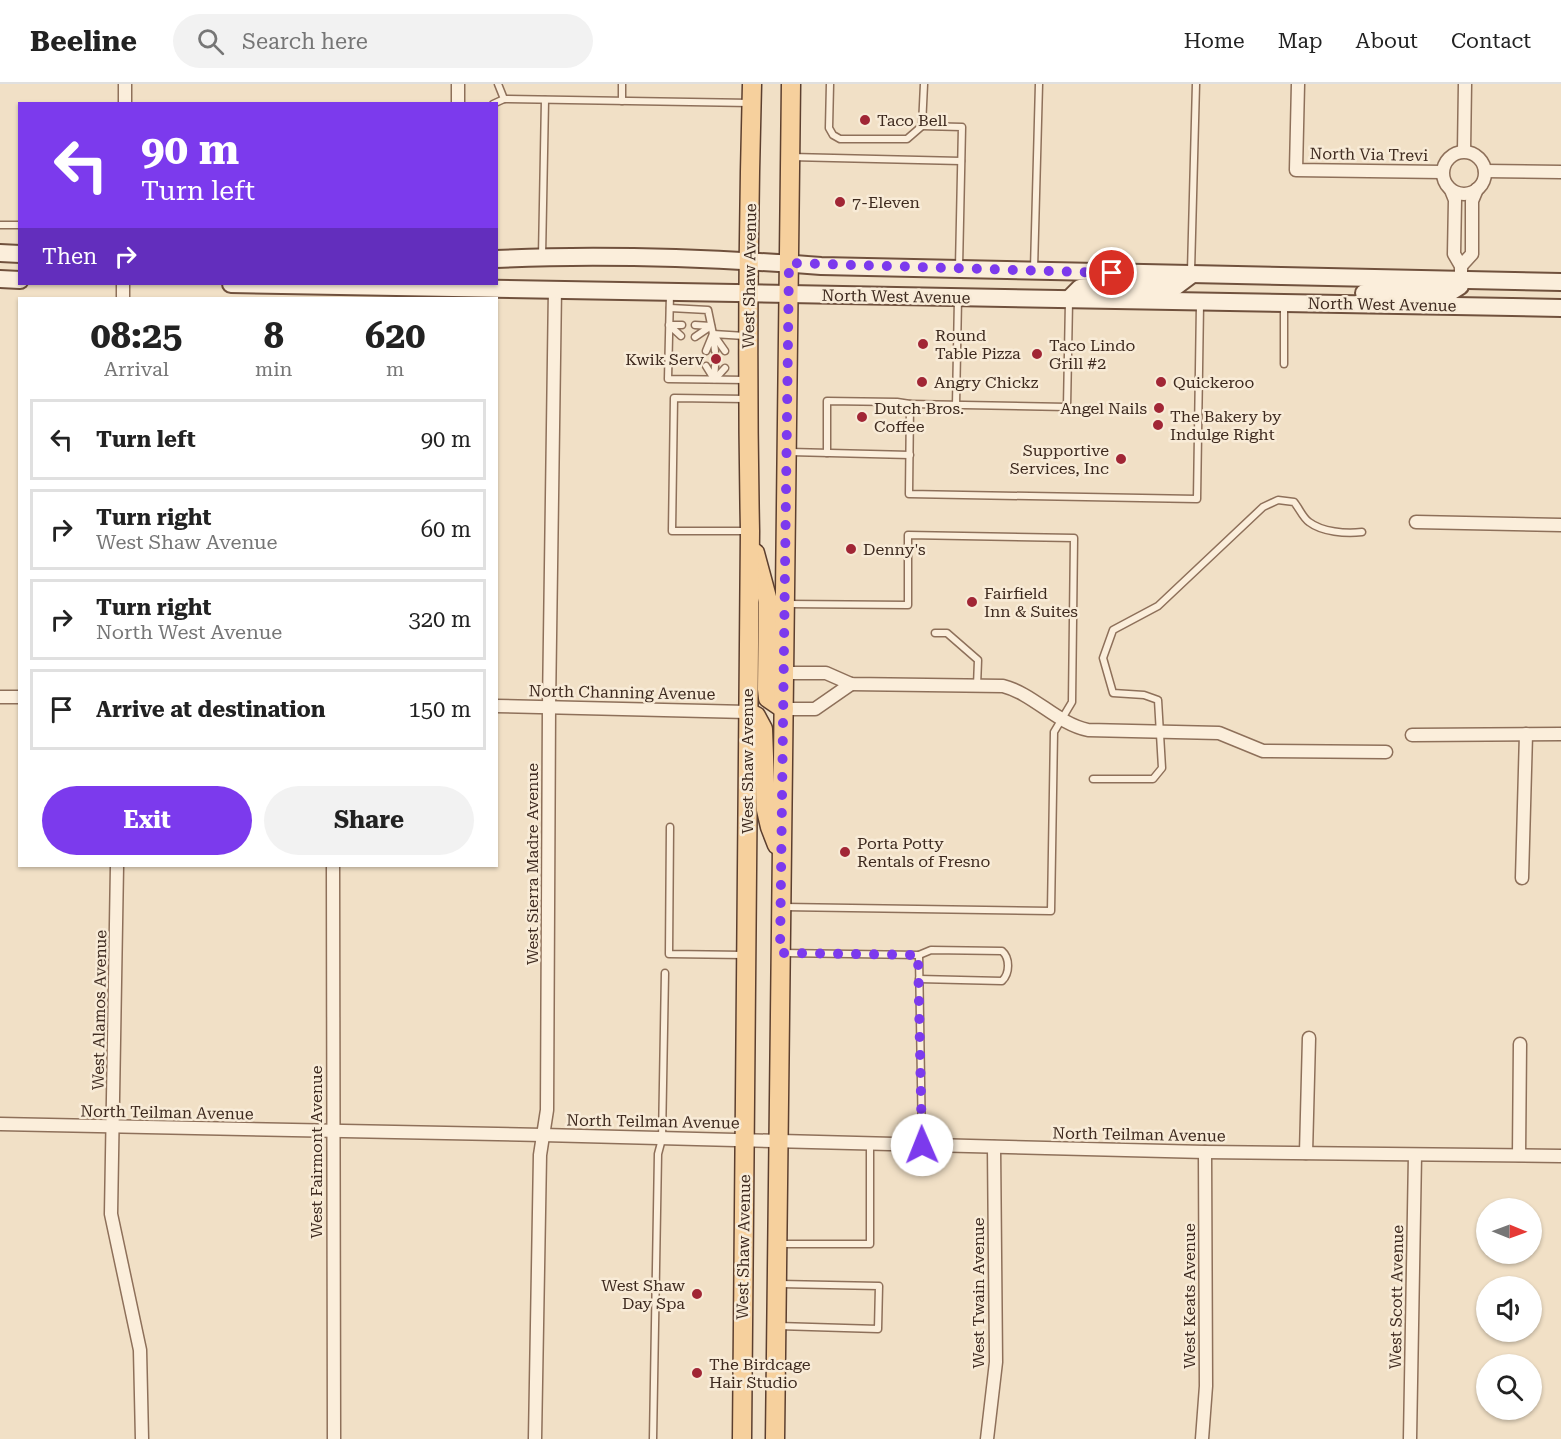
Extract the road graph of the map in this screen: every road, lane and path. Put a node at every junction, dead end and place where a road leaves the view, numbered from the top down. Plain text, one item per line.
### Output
1 (125, 84) edge
2 (458, 84) edge
3 (498, 84) edge
4 (622, 84) edge
5 (752, 84) edge
6 (791, 84) edge
7 (830, 84) edge
8 (924, 84) edge
9 (1039, 84) edge
10 (1196, 84) edge
11 (1298, 84) edge
12 (1465, 84) edge
13 (504, 99) junction
14 (544, 100) junction
15 (622, 101) junction
16 (125, 102) edge
17 (458, 102) edge
18 (497, 102) edge
19 (752, 103) junction
20 (922, 126) junction
21 (1464, 151) junction
22 (790, 157) junction
23 (961, 161) junction
24 (1485, 171) junction
25 (1442, 172) junction
26 (1561, 172) edge
27 (1477, 189) junction
28 (1451, 190) junction
29 (0, 225) edge
30 (18, 225) edge
31 (1454, 240) junction
32 (1472, 240) junction
33 (0, 253) edge
34 (18, 254) edge
35 (542, 257) junction
36 (498, 259) edge
37 (748, 261) junction
38 (789, 263) junction
39 (959, 269) junction
40 (1034, 269) junction
41 (1461, 273) junction
42 (1191, 275) junction
43 (0, 279) edge
44 (18, 280) edge
45 (1561, 282) edge
46 (295, 285) edge
47 (555, 288) junction
48 (670, 291) junction
49 (339, 292) edge
50 (710, 292) junction
51 (748, 292) junction
52 (788, 293) junction
53 (958, 297) junction
54 (1069, 299) junction
55 (1200, 301) junction
56 (1284, 302) junction
57 (1316, 302) junction
58 (670, 308) junction
59 (1561, 308) edge
60 (708, 310) junction
61 (669, 325) junction
62 (682, 325) dead end
63 (695, 325) dead end
64 (711, 326) junction
65 (713, 334) junction
66 (681, 336) dead end
67 (748, 336) junction
68 (695, 337) dead end
69 (706, 351) dead end
70 (715, 351) dead end
71 (725, 351) dead end
72 (1284, 364) dead end
73 (706, 366) dead end
74 (715, 366) dead end
75 (725, 368) dead end
76 (714, 380) junction
77 (747, 380) junction
78 (747, 399) junction
79 (910, 404) junction
80 (956, 405) junction
81 (786, 452) junction
82 (827, 453) junction
83 (910, 455) junction
84 (1416, 522) dead end
85 (1561, 525) edge
86 (750, 531) junction
87 (1362, 532) dead end
88 (784, 604) junction
89 (935, 633) dead end
90 (783, 673) junction
91 (850, 684) junction
92 (977, 686) junction
93 (0, 697) edge
94 (18, 697) edge
95 (498, 706) edge
96 (549, 707) junction
97 (784, 710) junction
98 (747, 712) junction
99 (1061, 718) junction
100 (1161, 732) junction
101 (1526, 734) junction
102 (1561, 734) edge
103 (1412, 735) dead end
104 (1386, 752) dead end
105 (1093, 779) dead end
106 (670, 827) dead end
107 (781, 855) junction
108 (117, 867) edge
109 (333, 867) edge
110 (1522, 878) dead end
111 (780, 907) junction
112 (780, 953) junction
113 (746, 955) junction
114 (918, 955) junction
115 (665, 973) dead end
116 (919, 979) junction
117 (1309, 1038) dead end
118 (1520, 1044) dead end
119 (0, 1125) edge
120 (114, 1127) junction
121 (332, 1132) junction
122 (543, 1135) junction
123 (662, 1139) junction
124 (744, 1140) junction
125 (778, 1141) junction
126 (870, 1143) junction
127 (922, 1145) junction
128 (994, 1147) junction
129 (1205, 1152) junction
130 (1306, 1153) junction
131 (1415, 1155) junction
132 (1519, 1155) junction
133 (1561, 1156) edge
134 (777, 1244) junction
135 (776, 1284) junction
136 (776, 1326) junction
137 (142, 1439) edge
138 (334, 1439) edge
139 (535, 1439) edge
140 (653, 1439) edge
141 (742, 1439) edge
142 (775, 1439) edge
143 (987, 1439) edge
144 (1202, 1439) edge
145 (1410, 1439) edge

1 - 16 street
2 - 17 street
3 - 13 lane
4 - 15 lane
5 - 19 main road, West Shaw Avenue
6 - 22 main road, West Shaw Avenue
7 - 20 lane
8 - 20 lane
9 - 40 lane
10 - 42 lane
11 - 25 street, North Via Trevi
12 - 21 street
13 - 14 lane
13 - 18 lane
14 - 15 lane
14 - 35 lane
15 - 19 lane
19 - 37 main road, West Shaw Avenue
20 - 23 lane
21 - 24 street
21 - 25 street
22 - 23 lane
22 - 38 main road, West Shaw Avenue
23 - 39 lane
24 - 26 street
24 - 27 street
25 - 28 street
27 - 28 street
27 - 32 street
28 - 31 street
29 - 30 lane
31 - 32 street
31 - 41 street
32 - 41 street
33 - 34 main road
35 - 36 main road, North West Avenue
35 - 37 main road, North West Avenue
37 - 38 main road, North West Avenue
37 - 51 main road, West Shaw Avenue
38 - 39 main road, North West Avenue
38 - 52 main road, West Shaw Avenue
39 - 40 main road, North West Avenue
40 - 42 main road, North West Avenue
41 - 42 main road, North West Avenue
41 - 45 main road, North West Avenue
41 - 57 main road
42 - 54 main road
43 - 44 main road
46 - 49 main road, North West Avenue
47 - 48 main road, North West Avenue
47 - 49 main road, North West Avenue
47 - 96 street, West Sierra Madre Avenue
48 - 50 main road, North West Avenue
48 - 58 lane
50 - 51 main road, North West Avenue
50 - 60 lane
51 - 52 main road, North West Avenue
51 - 67 main road, West Shaw Avenue
52 - 53 main road, North West Avenue
52 - 81 main road, West Shaw Avenue
53 - 54 main road, North West Avenue
53 - 80 lane
54 - 55 main road, North West Avenue
54 - 80 lane
55 - 56 main road, North West Avenue
55 - 83 lane
56 - 57 main road, North West Avenue
56 - 72 lane
57 - 59 main road, North West Avenue
58 - 60 lane
58 - 61 lane
60 - 64 lane
61 - 62 lane
61 - 66 lane
61 - 76 lane
63 - 64 lane
64 - 65 lane
64 - 68 lane
65 - 67 lane
65 - 69 lane
65 - 70 lane
65 - 71 lane
67 - 77 main road, West Shaw Avenue
73 - 76 lane
74 - 76 lane
75 - 76 lane
76 - 77 lane
77 - 78 main road, West Shaw Avenue
78 - 86 main road, West Shaw Avenue
78 - 86 lane
79 - 80 lane
79 - 82 lane
79 - 83 lane
81 - 82 lane
81 - 88 main road, West Shaw Avenue
82 - 83 lane
84 - 85 street
86 - 97 main road
86 - 98 main road, West Shaw Avenue
87 - 100 lane
88 - 90 main road, West Shaw Avenue
88 - 99 lane
89 - 92 lane
90 - 91 street
90 - 97 main road, West Shaw Avenue
91 - 92 street
91 - 97 street
92 - 99 street
93 - 94 street
95 - 96 street, North Channing Avenue
96 - 98 street, North Channing Avenue
96 - 122 street, West Sierra Madre Avenue
97 - 107 main road, West Shaw Avenue
98 - 107 main road
98 - 113 main road, West Shaw Avenue
99 - 100 street
99 - 111 lane
100 - 104 street
100 - 105 lane
101 - 102 street
101 - 103 street
101 - 110 street
106 - 113 lane
107 - 111 main road, West Shaw Avenue
108 - 120 street, West Alamos Avenue
109 - 121 street, West Fairmont Avenue
111 - 112 main road, West Shaw Avenue
112 - 114 lane
112 - 125 main road, West Shaw Avenue
113 - 124 main road, West Shaw Avenue
114 - 116 lane
114 - 116 lane
115 - 123 lane
116 - 127 lane
117 - 130 street
118 - 132 street
119 - 120 street, North Teilman Avenue
120 - 121 street, North Teilman Avenue
120 - 137 street, West Alamos Avenue
121 - 122 street, North Teilman Avenue
121 - 138 street, West Fairmont Avenue
122 - 123 street, North Teilman Avenue
122 - 139 street, West Sierra Madre Avenue
123 - 124 street, North Teilman Avenue
123 - 140 lane
124 - 125 street, North Teilman Avenue
124 - 141 main road, West Shaw Avenue
125 - 126 street, North Teilman Avenue
125 - 134 main road, West Shaw Avenue
126 - 127 street, North Teilman Avenue
126 - 134 lane
127 - 128 street, North Teilman Avenue
128 - 129 street, North Teilman Avenue
128 - 143 street, West Twain Avenue
129 - 130 street, North Teilman Avenue
129 - 144 street, West Keats Avenue
130 - 131 street, North Teilman Avenue
131 - 132 street, North Teilman Avenue
131 - 145 street, West Scott Avenue
132 - 133 street, North Teilman Avenue
134 - 135 main road, West Shaw Avenue
135 - 136 main road, West Shaw Avenue
135 - 136 lane
136 - 142 main road, West Shaw Avenue

